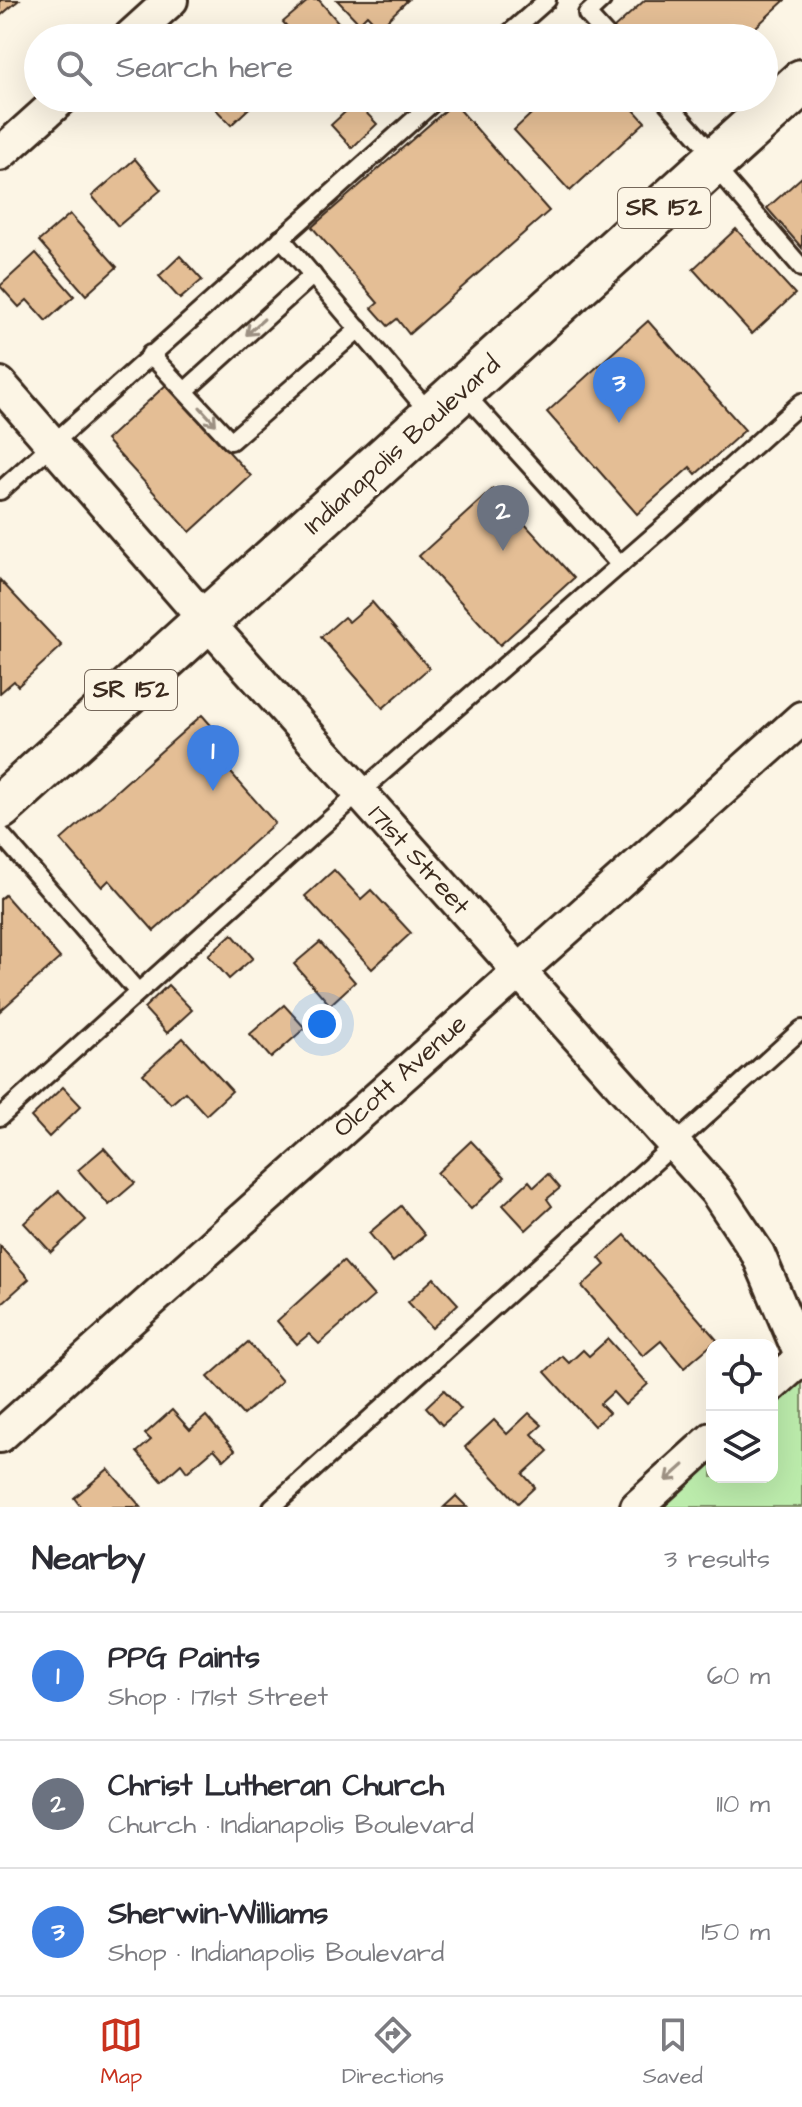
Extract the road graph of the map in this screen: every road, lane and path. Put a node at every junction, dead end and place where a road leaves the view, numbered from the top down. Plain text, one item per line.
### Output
1 (171, 0) edge
2 (547, 0) edge
3 (602, 0) edge
4 (144, 24) edge
5 (520, 24) edge
6 (596, 24) edge
7 (802, 82) edge
8 (778, 104) edge
9 (46, 112) edge
10 (422, 112) edge
11 (675, 112) edge
12 (769, 112) edge
13 (0, 154) edge
14 (715, 161) junction
15 (281, 238) junction
16 (802, 268) edge
17 (313, 275) junction
18 (359, 329) junction
19 (150, 354) junction
20 (0, 384) edge
21 (185, 391) junction
22 (802, 402) edge
23 (448, 404) junction
24 (52, 444) junction
25 (0, 491) edge
26 (620, 565) junction
27 (207, 622) junction
28 (802, 718) edge
29 (359, 793) junction
30 (3, 806) edge
31 (517, 970) junction
32 (138, 992) junction
33 (802, 1029) edge
34 (0, 1117) edge
35 (674, 1144) junction
36 (802, 1358) edge
37 (778, 1380) edge
38 (0, 1436) edge
39 (706, 1444) edge
40 (272, 1507) edge
41 (637, 1507) edge

1 - 4 street
2 - 5 lane
3 - 6 lane
7 - 8 main road, Indianapolis Boulevard / SR 152
9 - 13 street
10 - 15 lane
11 - 14 lane
12 - 14 main road, Indianapolis Boulevard / SR 152
14 - 16 lane
14 - 23 main road, Indianapolis Boulevard / SR 152
15 - 17 lane
15 - 19 lane
17 - 18 lane
17 -> 21 lane
21 -> 18 lane
18 - 23 lane
19 - 21 lane
19 - 24 lane
20 - 24 street, 171st Street
22 - 26 lane
23 - 26 lane
23 - 27 main road, Indianapolis Boulevard / SR 152
24 - 25 lane
24 - 27 street, 171st Street
26 - 29 lane
27 - 29 street, 171st Street
27 - 30 main road, Indianapolis Boulevard / SR 152
28 - 31 street, Olcott Avenue
29 - 31 street, 171st Street
29 - 32 lane
30 - 32 lane
31 - 35 street, 171st Street
31 - 38 street, Olcott Avenue
32 - 34 lane
33 - 35 lane
35 - 36 street, 171st Street
35 - 40 lane
36 - 37 street
39 -> 41 street

